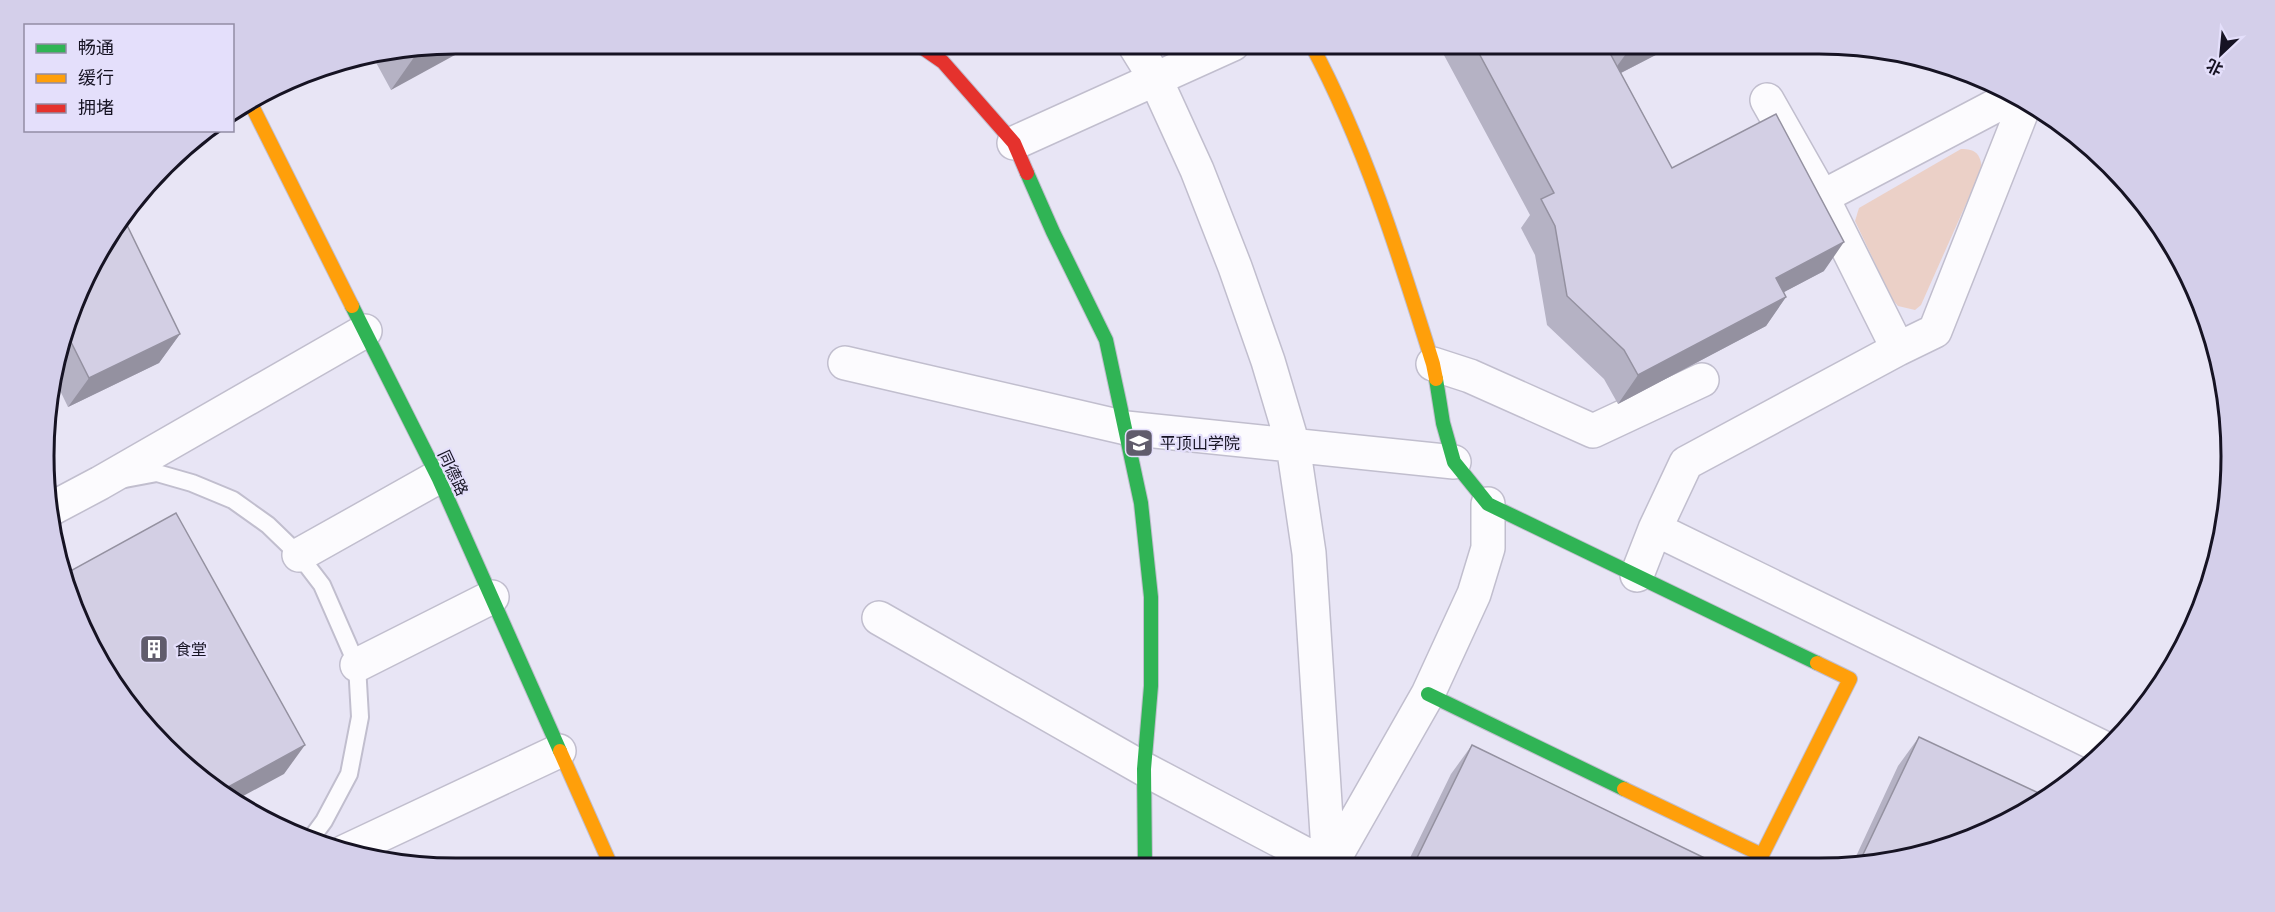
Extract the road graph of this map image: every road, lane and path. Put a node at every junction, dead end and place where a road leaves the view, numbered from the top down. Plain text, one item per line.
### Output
1 (932, 54) edge
2 (1140, 54) edge
3 (1210, 54) edge
4 (1316, 54) edge
5 (1155, 78) junction
6 (1767, 100) dead end
7 (2006, 100) edge
8 (253, 109) edge
9 (2023, 110) edge
10 (1014, 143) junction
11 (1822, 197) junction
12 (365, 331) junction
13 (1898, 349) junction
14 (845, 363) dead end
15 (1433, 364) junction
16 (1702, 380) dead end
17 (1126, 428) junction
18 (1293, 445) junction
19 (1454, 462) junction
20 (438, 477) junction
21 (100, 483) junction
22 (1488, 504) junction
23 (57, 506) edge
24 (1655, 529) junction
25 (299, 555) junction
26 (1637, 575) junction
27 (492, 597) junction
28 (879, 618) dead end
29 (357, 666) junction
30 (1428, 694) junction
31 (2098, 745) edge
32 (559, 751) junction
33 (1144, 769) junction
34 (316, 832) edge
35 (358, 845) edge
36 (607, 858) edge
37 (1145, 858) edge
38 (1314, 858) edge
39 (1328, 858) edge
40 (1334, 858) edge

1 - 10 street
2 - 5 street
3 - 5 street
4 - 15 street
5 - 10 street
5 - 18 street
6 - 11 street
7 - 11 street
8 - 12 street, 同德路
9 - 13 street
10 - 17 street
11 - 13 street
12 - 20 street, 同德路
12 - 21 street
13 - 24 street
14 - 17 street
15 - 16 street
15 - 19 street
17 - 18 street
17 - 33 street
18 - 19 street
18 - 39 street
19 - 22 street
20 - 25 street
20 - 27 street, 同德路
21 - 23 street
21 - 25 lane
22 - 26 street
22 - 30 street
24 - 26 street
24 - 31 street
25 - 29 lane
26 - 30 street
27 - 29 street
27 - 32 street, 同德路
28 - 33 street
29 - 34 lane
30 - 40 street
32 - 35 street
32 - 36 street, 同德路
33 - 37 street
33 - 38 street

